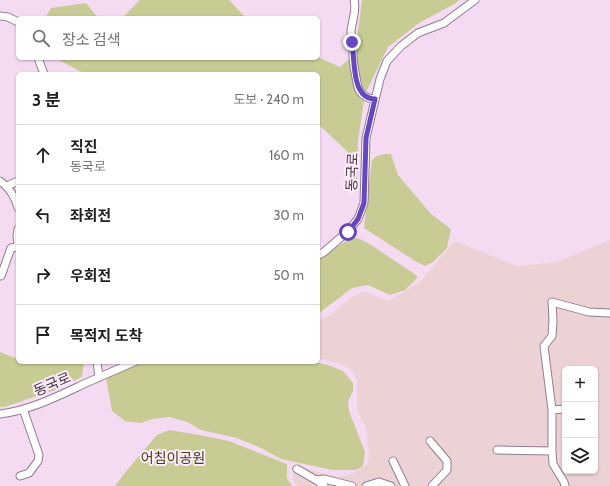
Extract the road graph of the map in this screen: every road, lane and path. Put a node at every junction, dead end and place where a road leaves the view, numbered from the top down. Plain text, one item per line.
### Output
1 (354, 0) edge
2 (475, 0) edge
3 (0, 16) edge
4 (16, 21) edge
5 (39, 60) edge
6 (43, 72) edge
7 (375, 99) junction
8 (0, 181) edge
9 (16, 183) edge
10 (7, 186) junction
11 (16, 202) edge
12 (16, 247) edge
13 (320, 254) edge
14 (1, 276) dead end
15 (610, 313) edge
16 (97, 364) edge
17 (129, 364) edge
18 (100, 377) junction
19 (23, 409) junction
20 (562, 409) edge
21 (552, 410) junction
22 (0, 414) edge
23 (430, 441) dead end
24 (497, 450) dead end
25 (552, 451) junction
26 (393, 461) dead end
27 (297, 470) dead end
28 (20, 476) dead end
29 (316, 480) junction
30 (324, 486) edge
31 (352, 486) edge
32 (366, 486) edge
33 (391, 486) edge
34 (405, 486) edge
35 (432, 486) edge
36 (566, 486) edge

1 - 7 street
2 - 7 street, 동국로
3 - 4 street
5 - 6 street
7 - 13 street, 동국로
8 - 10 street
9 - 10 street
10 - 11 street
12 - 14 street
15 - 21 street
16 - 18 street
17 - 18 street, 동국로
18 - 19 street, 동국로
19 - 22 street, 동국로
19 - 28 street
20 - 21 street
21 - 25 street
23 - 35 street
24 - 25 street
25 - 36 street
26 - 34 street
27 - 29 street
29 - 30 street
29 - 31 street
32 - 33 street

